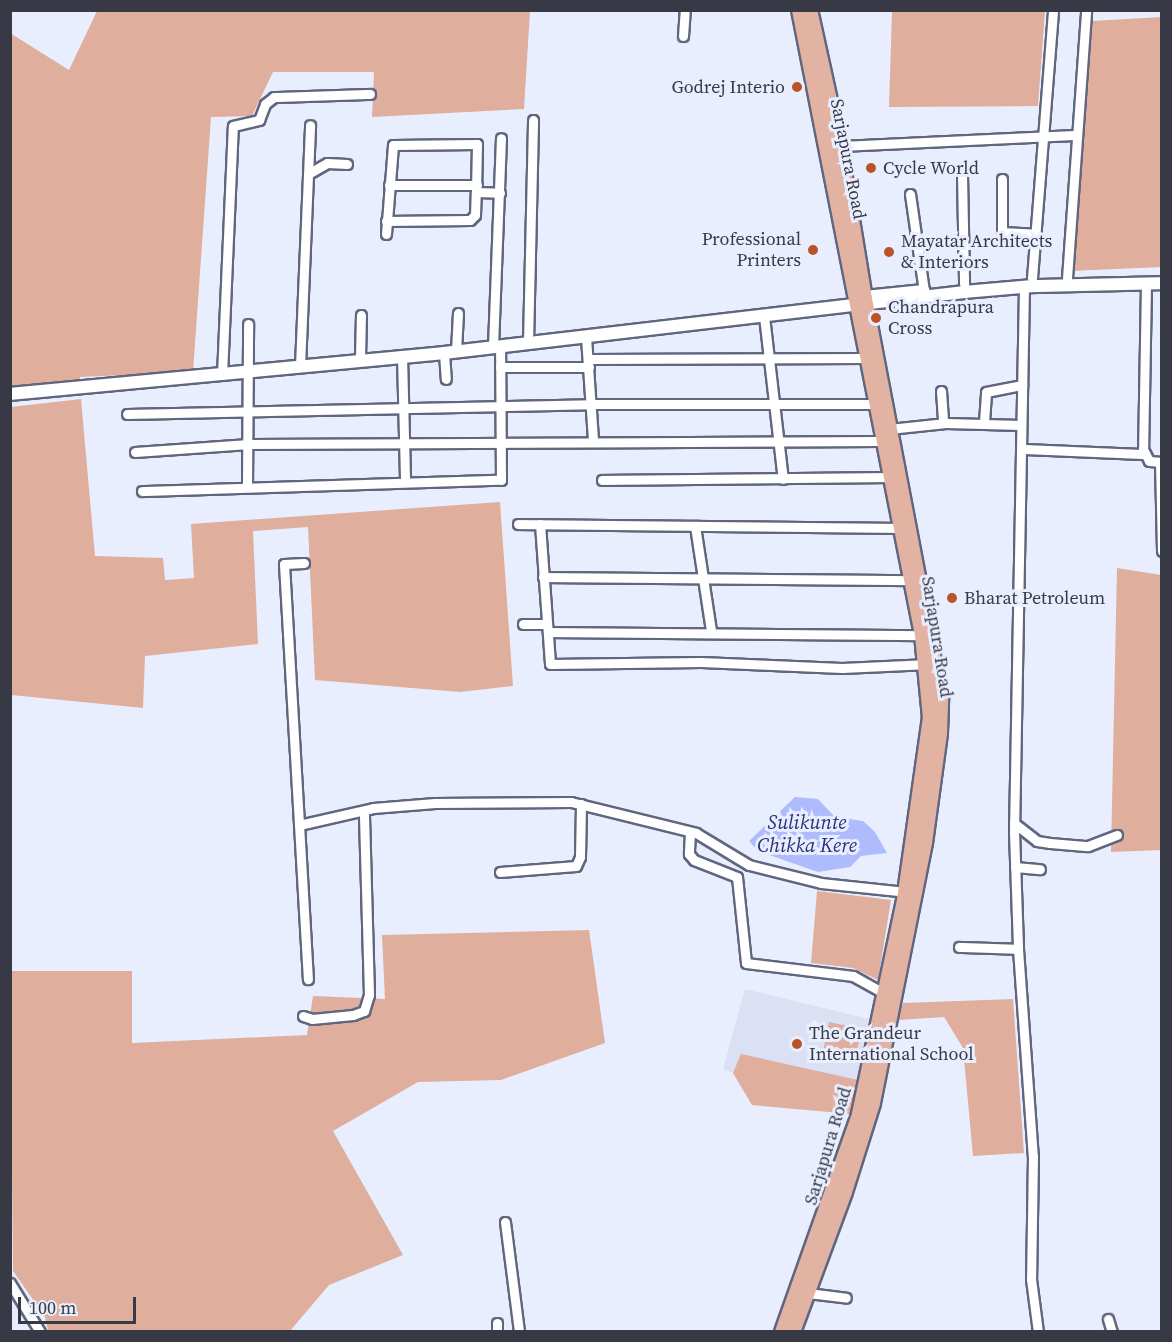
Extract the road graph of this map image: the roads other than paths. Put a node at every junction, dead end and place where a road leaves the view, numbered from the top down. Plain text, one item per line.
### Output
1 (685, 10) edge
2 (799, 10) edge
3 (810, 10) edge
4 (1053, 10) edge
5 (1086, 10) edge
6 (683, 36) dead end
7 (370, 94) dead end
8 (533, 120) dead end
9 (310, 125) dead end
10 (1044, 134) junction
11 (1075, 135) junction
12 (501, 138) dead end
13 (840, 146) junction
14 (347, 164) dead end
15 (308, 174) junction
16 (962, 175) dead end
17 (1002, 179) dead end
18 (389, 185) junction
19 (477, 188) junction
20 (500, 193) junction
21 (910, 194) dead end
22 (386, 221) junction
23 (386, 234) dead end
24 (1036, 234) junction
25 (1161, 276) edge
26 (1067, 278) junction
27 (1028, 282) junction
28 (1161, 283) edge
29 (964, 284) junction
30 (1146, 284) junction
31 (924, 291) junction
32 (860, 301) junction
33 (458, 313) dead end
34 (361, 315) dead end
35 (764, 316) junction
36 (248, 324) dead end
37 (586, 337) junction
38 (528, 343) junction
39 (497, 346) junction
40 (450, 352) junction
41 (402, 356) junction
42 (360, 358) junction
43 (865, 358) junction
44 (769, 360) junction
45 (589, 363) junction
46 (300, 366) junction
47 (500, 368) junction
48 (245, 372) junction
49 (222, 375) junction
50 (446, 379) dead end
51 (1022, 385) junction
52 (941, 391) dead end
53 (10, 394) edge
54 (591, 404) junction
55 (773, 404) junction
56 (874, 404) junction
57 (402, 407) junction
58 (501, 407) junction
59 (248, 410) junction
60 (127, 414) dead end
61 (984, 422) junction
62 (944, 423) junction
63 (1021, 424) junction
64 (885, 435) junction
65 (593, 441) junction
66 (777, 441) junction
67 (502, 442) junction
68 (404, 443) junction
69 (249, 444) junction
70 (1023, 449) junction
71 (135, 452) dead end
72 (1143, 454) junction
73 (1160, 462) edge
74 (888, 477) junction
75 (783, 478) junction
76 (602, 480) dead end
77 (405, 482) junction
78 (247, 486) junction
79 (142, 491) dead end
80 (518, 524) dead end
81 (540, 524) junction
82 (695, 526) junction
83 (899, 528) junction
84 (1161, 551) edge
85 (304, 563) dead end
86 (543, 577) junction
87 (704, 577) junction
88 (915, 580) junction
89 (523, 624) dead end
90 (548, 628) junction
91 (711, 632) junction
92 (922, 635) junction
93 (932, 664) junction
94 (580, 804) junction
95 (364, 812) junction
96 (1014, 823) junction
97 (299, 825) junction
98 (690, 831) junction
99 (1117, 835) dead end
100 (1016, 867) junction
101 (1040, 869) dead end
102 (500, 872) dead end
103 (906, 892) junction
104 (959, 947) dead end
105 (1018, 949) junction
106 (308, 979) dead end
107 (890, 996) junction
108 (303, 1016) dead end
109 (505, 1222) dead end
110 (10, 1283) edge
111 (808, 1293) junction
112 (846, 1298) dead end
113 (1108, 1319) dead end
114 (39, 1332) edge
115 (519, 1332) edge
116 (782, 1332) edge
117 (793, 1332) edge
118 (1038, 1332) edge
119 (1112, 1332) edge

1 - 6 street
2 - 32 main road, Sarjapura Road
3 - 13 main road, Sarjapura Road
4 - 10 street
5 - 11 street
7 - 49 street
8 - 38 street
9 - 15 street
10 - 11 street
10 - 13 street
10 - 24 street
11 - 26 street
12 - 20 street
13 - 32 main road, Sarjapura Road
14 - 15 street
15 - 46 street
16 - 29 street
17 - 24 street
18 - 19 street
18 - 19 street
18 - 22 street
19 - 20 street
19 - 22 street
20 - 39 street
21 - 31 street
22 - 23 street
24 - 27 street
25 - 26 street
26 - 27 street
27 - 29 street
27 - 30 street
27 - 32 street
27 - 51 street
28 - 30 street
29 - 31 street
30 - 72 street
31 - 32 street
32 - 35 street
32 - 43 main road, Sarjapura Road
32 - 64 main road, Sarjapura Road
33 - 40 street
34 - 42 street
35 - 37 street
35 - 44 street
36 - 48 street
37 - 38 street
37 - 45 street
38 - 39 street
39 - 40 street
39 - 47 street
40 - 41 street
40 - 50 street
41 - 42 street
41 - 57 street
42 - 46 street
43 - 44 street
43 - 56 main road, Sarjapura Road
44 - 45 street
44 - 55 street
45 - 47 street
45 - 54 street
46 - 48 street
47 - 58 street
48 - 49 street
48 - 59 street
49 - 53 street
51 - 61 street
51 - 63 street
52 - 62 street
54 - 55 street
54 - 58 street
54 - 65 street
55 - 56 street
55 - 66 street
56 - 64 main road, Sarjapura Road
57 - 58 street
57 - 59 street
57 - 68 street
58 - 67 street
59 - 60 street
59 - 69 street
61 - 62 street
61 - 63 street
62 - 64 street
63 - 70 street
64 - 66 street
64 - 74 main road, Sarjapura Road
64 - 88 main road, Sarjapura Road
65 - 66 street
65 - 67 street
66 - 75 street
67 - 68 street
67 - 77 street
68 - 69 street
68 - 77 street
69 - 71 street
69 - 78 street
70 - 72 street
70 - 96 street
72 - 73 street
73 - 84 street
74 - 75 street
74 - 83 main road, Sarjapura Road
75 - 76 street
77 - 78 street
78 - 79 street
80 - 81 street
81 - 82 street
81 - 86 street
82 - 83 street
82 - 87 street
83 - 88 main road, Sarjapura Road
85 - 97 street
86 - 87 street
86 - 90 street
87 - 88 street
87 - 91 street
88 - 92 main road, Sarjapura Road
88 - 93 main road, Sarjapura Road
89 - 90 street
90 - 91 street
90 - 93 street
91 - 92 street
92 - 93 main road, Sarjapura Road
93 - 103 main road, Sarjapura Road
93 - 107 main road, Sarjapura Road
94 - 95 street
94 - 98 street
94 - 102 street
95 - 97 street
95 - 108 street
96 - 99 street
96 - 100 street
97 - 106 street
98 - 103 street
98 - 107 street
100 - 101 street
100 - 105 street
103 - 107 main road, Sarjapura Road
104 - 105 street
105 - 118 street
107 - 111 main road, Sarjapura Road
107 - 116 main road, Sarjapura Road
109 - 115 street
110 - 114 street
111 - 112 street
111 - 117 main road, Sarjapura Road
113 - 119 street

